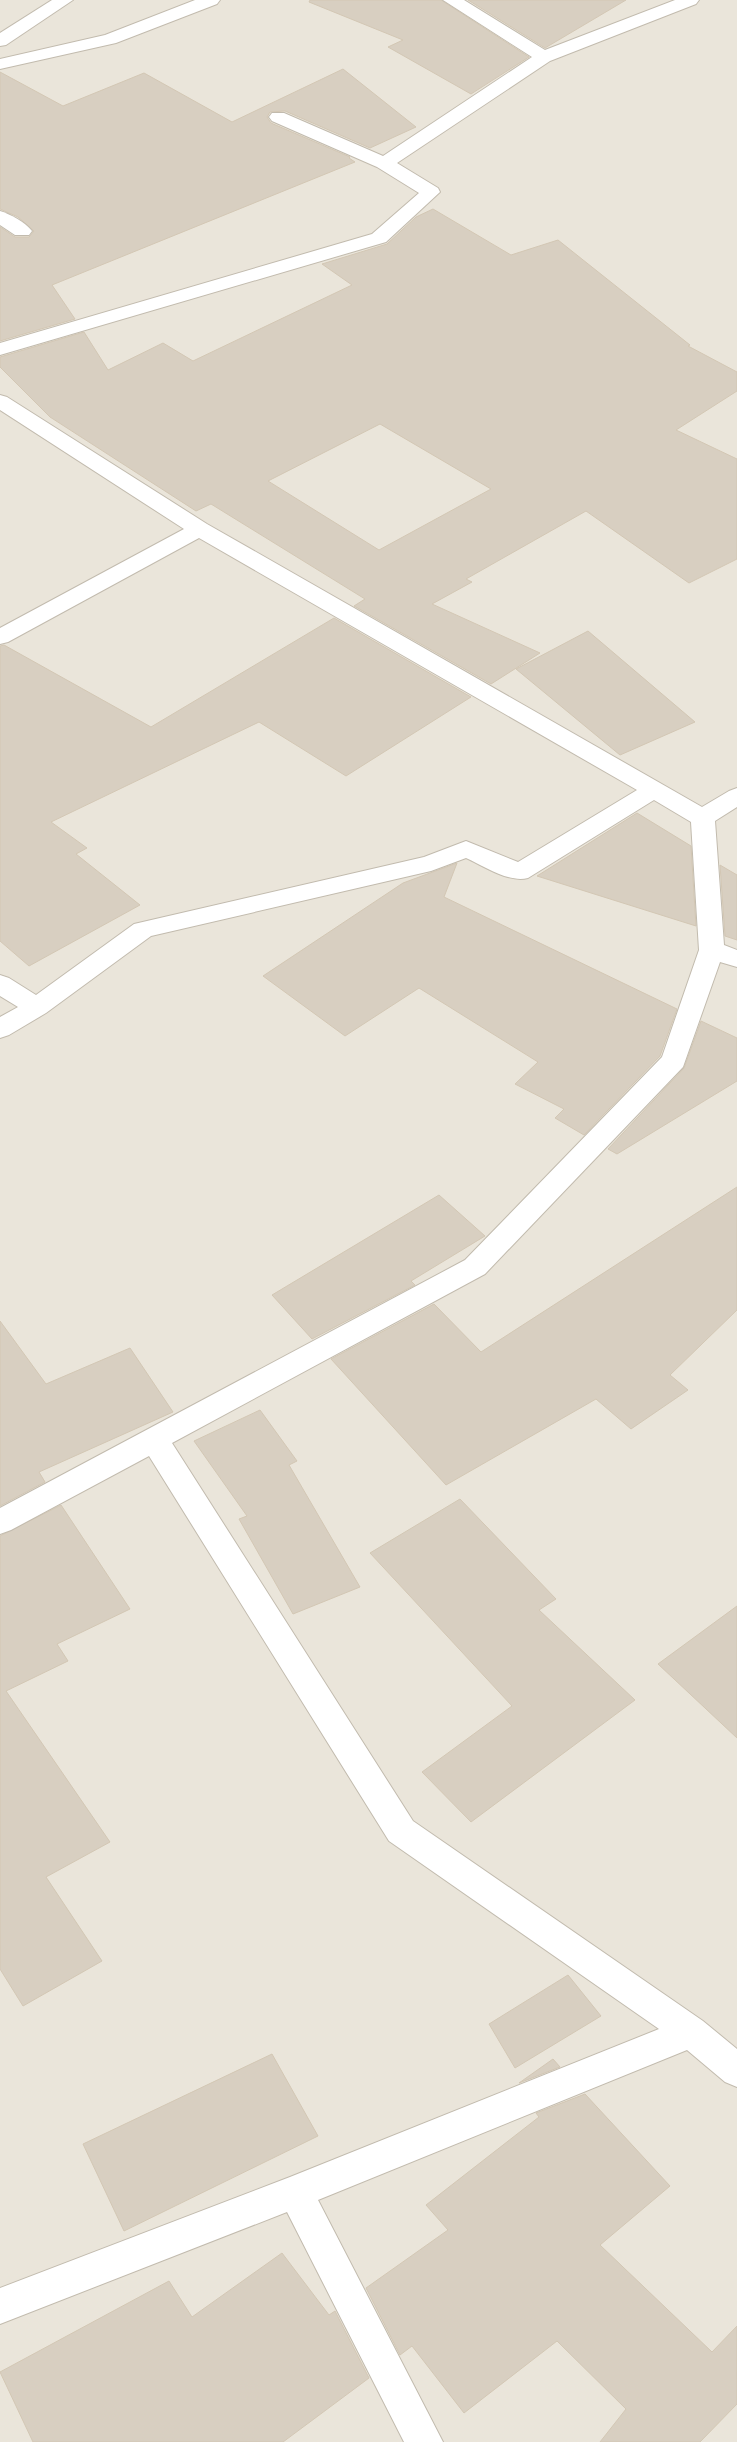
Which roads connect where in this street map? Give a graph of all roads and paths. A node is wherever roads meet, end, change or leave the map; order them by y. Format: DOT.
graph roads {
  1 [pos="64,0"];
  2 [pos="211,0"];
  3 [pos="452,0"];
  4 [pos="690,0"];
  5 [pos="0,41"];
  6 [pos="544,57"];
  7 [pos="0,64"];
  8 [pos="278,116"];
  9 [pos="384,163"];
  10 [pos="0,218"];
  11 [pos="22,231"];
  12 [pos="0,349"];
  13 [pos="0,401"];
  14 [pos="198,529"];
  15 [pos="0,637"];
  16 [pos="654,790"];
  17 [pos="737,796"];
  18 [pos="703,818"];
  19 [pos="712,950"];
  20 [pos="737,959"];
  21 [pos="0,984"];
  22 [pos="37,1007"];
  23 [pos="0,1029"];
  24 [pos="154,1439"];
  25 [pos="0,1522"];
  26 [pos="690,2032"];
  27 [pos="737,2072"];
  28 [pos="295,2192"];
  29 [pos="0,2306"];
  30 [pos="424,2442"];
  1 -- 5 [label="street"];
  2 -- 7 [label="street"];
  3 -- 6 [label="street"];
  4 -- 6 [label="street"];
  6 -- 9 [label="street"];
  8 -- 9 [label="street"];
  9 -- 12 [label="street"];
  10 -- 11 [label="street"];
  13 -- 14 [label="street"];
  14 -- 15 [label="street"];
  14 -- 16 [label="street"];
  16 -- 18 [label="street"];
  16 -- 22 [label="street"];
  17 -- 18 [label="street"];
  18 -- 19 [label="street"];
  19 -- 20 [label="street"];
  19 -- 24 [label="street"];
  21 -- 22 [label="street"];
  22 -- 23 [label="street"];
  24 -- 25 [label="street"];
  24 -- 26 [label="street"];
  26 -- 27 [label="street"];
  26 -- 28 [label="street"];
  28 -- 29 [label="street"];
  28 -- 30 [label="street"];
}
